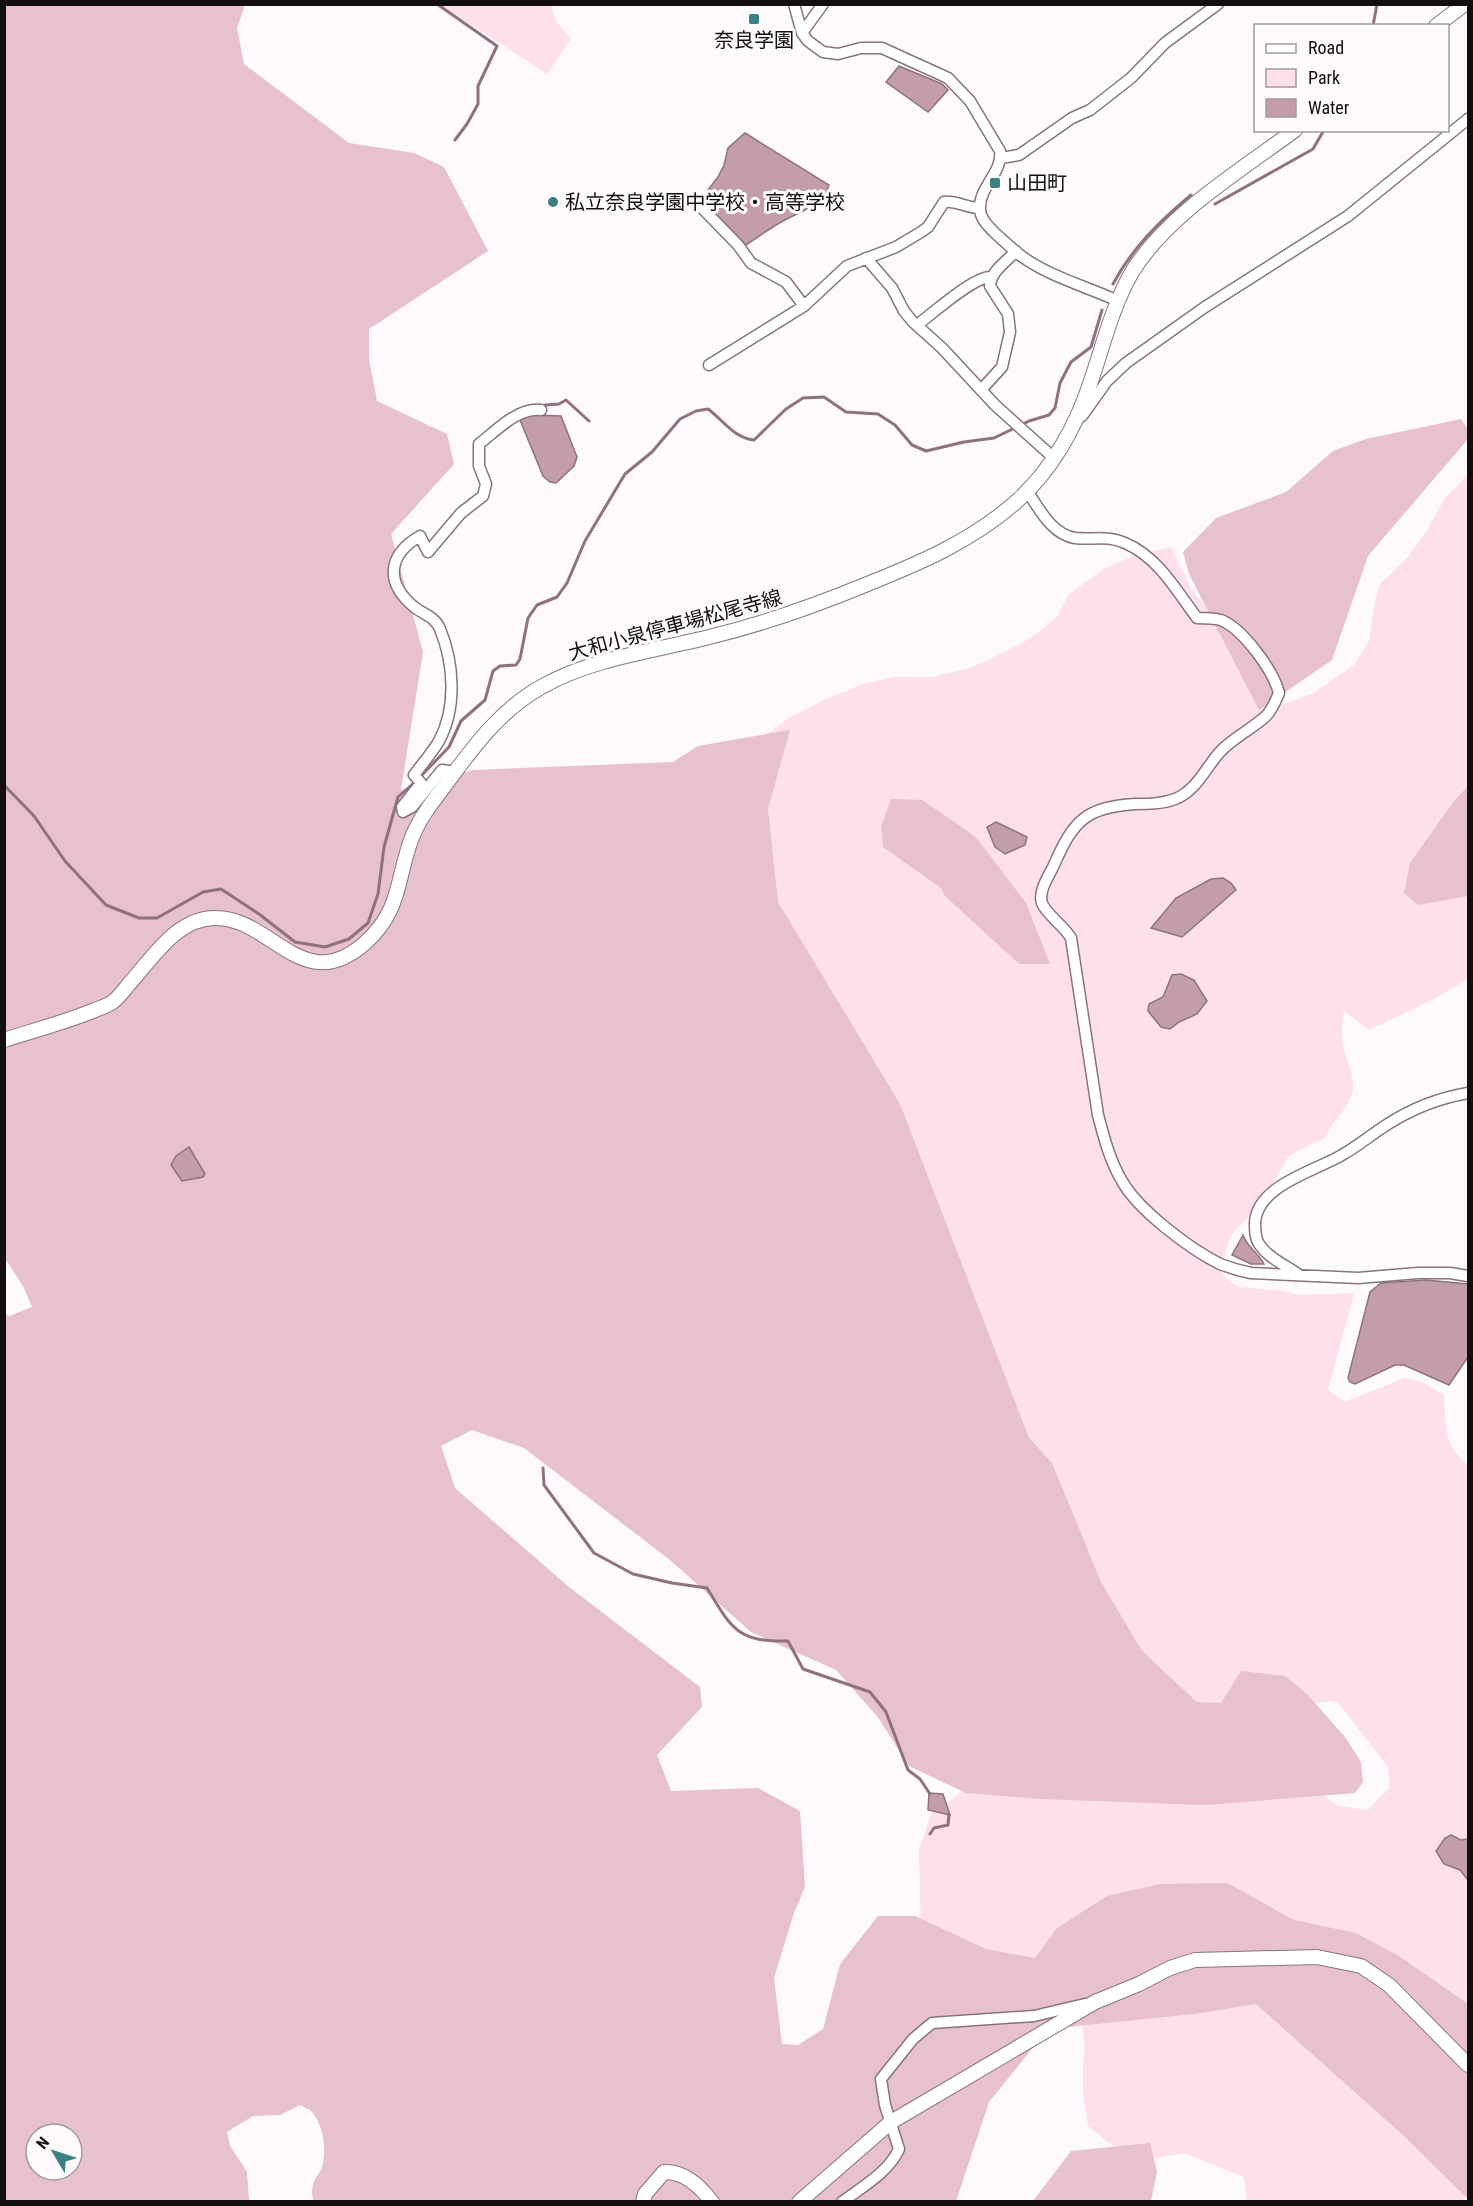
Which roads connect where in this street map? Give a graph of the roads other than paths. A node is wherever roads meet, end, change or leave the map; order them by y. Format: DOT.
graph roads {
  1 [pos="794,4"];
  2 [pos="823,4"];
  3 [pos="1218,4"];
  4 [pos="1465,4"];
  5 [pos="1439,24"];
  6 [pos="802,33"];
  7 [pos="1468,119"];
  8 [pos="1292,132"];
  9 [pos="1001,158"];
  10 [pos="701,207"];
  11 [pos="979,208"];
  12 [pos="1016,251"];
  13 [pos="866,258"];
  14 [pos="991,277"];
  15 [pos="1118,301"];
  16 [pos="804,306"];
  17 [pos="917,326"];
  18 [pos="710,365"];
  19 [pos="981,390"];
  20 [pos="541,410"];
  21 [pos="1071,430"];
  22 [pos="1054,459"];
  23 [pos="1028,491"];
  24 [pos="455,772"];
  25 [pos="4,1040"];
  26 [pos="1468,1093"];
  27 [pos="1300,1275"];
  28 [pos="1468,1276"];
  29 [pos="1095,2002"];
  30 [pos="1468,2065"];
  31 [pos="891,2122"];
  32 [pos="643,2202"];
  33 [pos="712,2202"];
  34 [pos="799,2202"];
  35 [pos="843,2202"];
  1 -- 6 [label="street"];
  2 -- 6 [label="street"];
  3 -- 9 [label="street"];
  4 -- 5 [label="main road"];
  6 -- 9 [label="street"];
  7 -- 21 [label="street"];
  8 -- 15 [label="main road, 大和小泉停車場松尾寺線"];
  9 -- 11 [label="street"];
  10 -- 16 [label="street"];
  11 -- 12 [label="street"];
  11 -- 13 [label="street"];
  12 -- 14 [label="street"];
  12 -- 15 [label="street"];
  13 -- 16 [label="street"];
  13 -- 17 [label="street"];
  14 -- 17 [label="street"];
  14 -- 19 [label="street"];
  15 -- 21 [label="main road, 大和小泉停車場松尾寺線"];
  16 -- 18 [label="street"];
  17 -- 19 [label="street"];
  19 -- 22 [label="street"];
  20 -- 24 [label="street"];
  21 -- 22 [label="main road, 大和小泉停車場松尾寺線"];
  22 -- 23 [label="main road, 大和小泉停車場松尾寺線"];
  23 -- 24 [label="main road, 大和小泉停車場松尾寺線"];
  23 -- 27 [label="street"];
  24 -- 25 [label="main road, 大和小泉停車場松尾寺線"];
  26 -- 27 [label="street"];
  27 -- 28 [label="street"];
  29 -- 30 [label="main road"];
  29 -- 31 [label="main road"];
  29 -- 31 [label="street"];
  31 -- 34 [label="main road"];
  31 -- 35 [label="street"];
  32 -- 33 [label="main road"];
}
